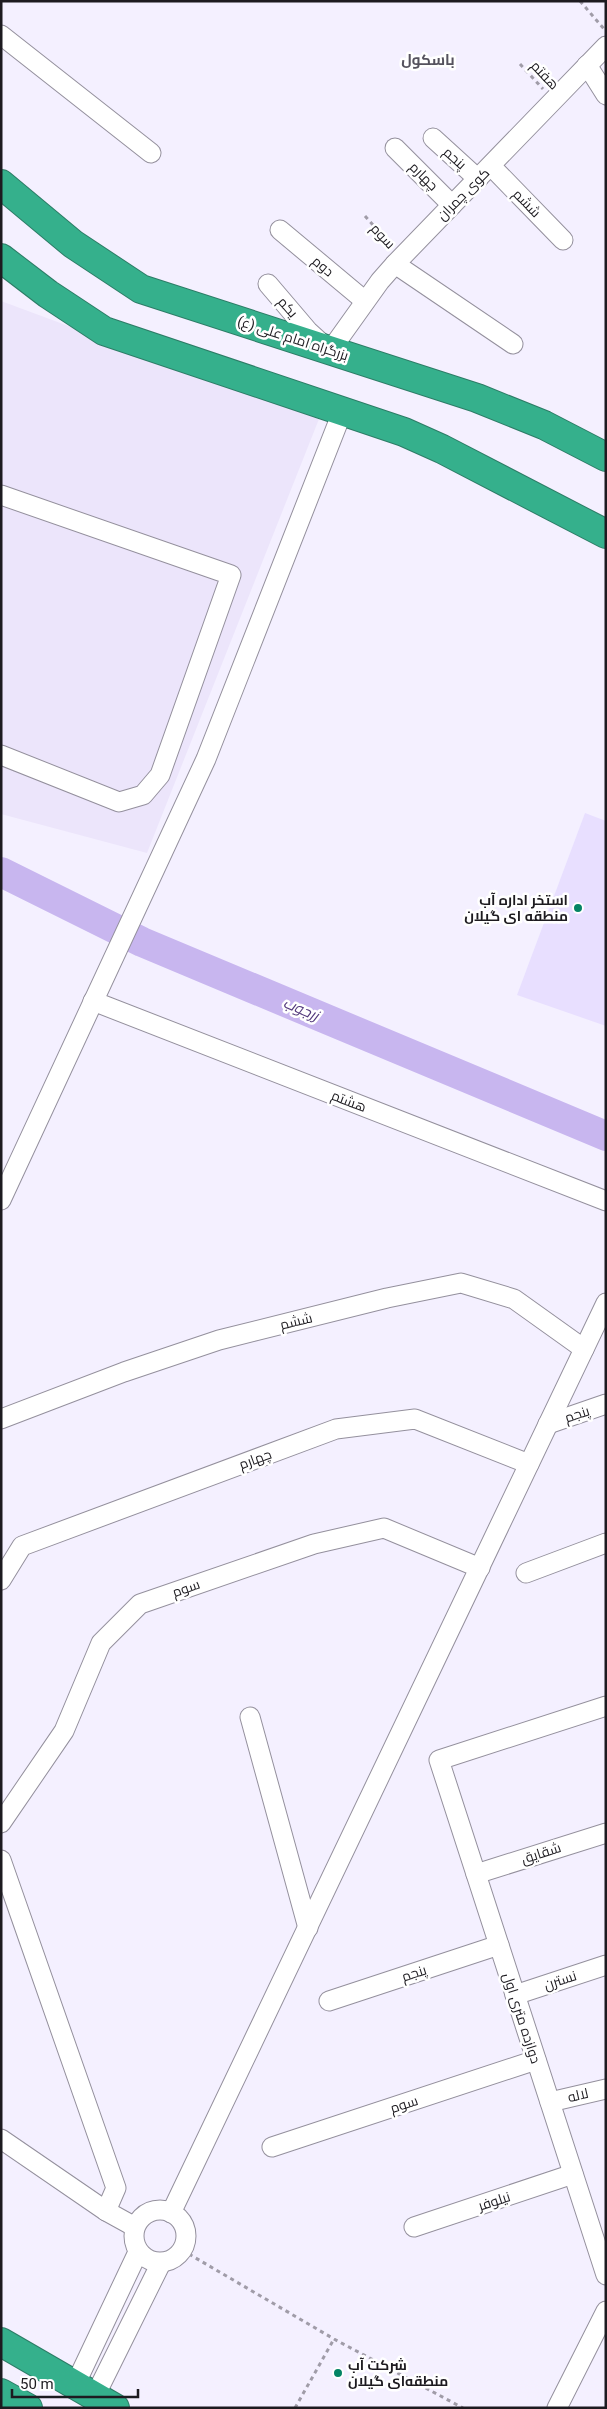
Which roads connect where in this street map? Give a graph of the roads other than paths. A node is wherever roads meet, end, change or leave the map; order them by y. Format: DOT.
graph roads {
  1 [pos="1,35"];
  2 [pos="606,46"];
  3 [pos="587,65"];
  4 [pos="606,95"];
  5 [pos="433,138"];
  6 [pos="395,148"];
  7 [pos="151,153"];
  8 [pos="484,172"];
  9 [pos="1,184"];
  10 [pos="452,205"];
  11 [pos="280,230"];
  12 [pos="563,240"];
  13 [pos="1,258"];
  14 [pos="399,260"];
  15 [pos="268,284"];
  16 [pos="365,301"];
  17 [pos="513,344"];
  18 [pos="330,350"];
  19 [pos="343,410"];
  20 [pos="606,457"];
  21 [pos="1,495"];
  22 [pos="606,534"];
  23 [pos="1,755"];
  24 [pos="95,996"];
  25 [pos="1,1200"];
  26 [pos="606,1201"];
  27 [pos="606,1303"];
  28 [pos="584,1349"];
  29 [pos="606,1404"];
  30 [pos="1,1419"];
  31 [pos="548,1424"];
  32 [pos="529,1464"];
  33 [pos="606,1543"];
  34 [pos="480,1568"];
  35 [pos="526,1573"];
  36 [pos="1,1580"];
  37 [pos="606,1706"];
  38 [pos="250,1717"];
  39 [pos="1,1823"];
  40 [pos="606,1833"];
  41 [pos="1,1860"];
  42 [pos="476,1874"];
  43 [pos="308,1928"];
  44 [pos="499,1945"];
  45 [pos="606,1965"];
  46 [pos="515,1995"];
  47 [pos="329,2001"];
  48 [pos="536,2060"];
  49 [pos="606,2088"];
  50 [pos="550,2102"];
  51 [pos="1,2139"];
  52 [pos="272,2147"];
  53 [pos="573,2174"];
  54 [pos="106,2211"];
  55 [pos="171,2213"];
  56 [pos="135,2227"];
  57 [pos="414,2227"];
  58 [pos="138,2252"];
  59 [pos="161,2262"];
  60 [pos="606,2275"];
  61 [pos="606,2311"];
  62 [pos="1,2342"];
  63 [pos="1,2392"];
  64 [pos="95,2396"];
  65 [pos="28,2408"];
  66 [pos="557,2408"];
  1 -- 7 [label="street"];
  2 -- 3 [label="street, کوی چمران"];
  3 -- 4 [label="street"];
  3 -- 8 [label="street, کوی چمران"];
  5 -- 8 [label="street, پنجم"];
  6 -- 10 [label="street, چهارم"];
  8 -- 10 [label="street, کوی چمران"];
  8 -- 12 [label="street, ششم"];
  9 -- 18 [label="highway, بزرگراه امام علی (ع)"];
  10 -- 14 [label="street, کوی چمران"];
  11 -- 16 [label="street, دوم"];
  13 -- 19 [label="highway"];
  14 -- 16 [label="street, کوی چمران"];
  14 -- 17 [label="street"];
  15 -- 18 [label="street, یکم"];
  16 -- 18 [label="street, کوی چمران"];
  18 -- 20 [label="highway, بزرگراه امام علی (ع)"];
  19 -- 22 [label="highway"];
  19 -- 24 [label="street"];
  21 -- 23 [label="street"];
  24 -- 25 [label="street"];
  24 -- 26 [label="street, هشتم"];
  27 -- 28 [label="street"];
  28 -- 30 [label="street, ششم"];
  28 -- 31 [label="street"];
  29 -- 31 [label="street, پنجم"];
  31 -- 32 [label="street"];
  32 -- 34 [label="street"];
  32 -- 36 [label="street, چهارم"];
  33 -- 35 [label="street"];
  34 -- 39 [label="street, سوم"];
  34 -- 43 [label="street"];
  37 -- 42 [label="street, دوازده متری اول"];
  38 -- 43 [label="street"];
  40 -- 42 [label="street, شقایق"];
  41 -- 54 [label="street"];
  42 -- 44 [label="street, دوازده متری اول"];
  43 -- 55 [label="street"];
  44 -- 46 [label="street, دوازده متری اول"];
  44 -- 47 [label="street, پنجم"];
  45 -- 46 [label="street, نسترن"];
  46 -- 48 [label="street, دوازده متری اول"];
  48 -- 50 [label="street, دوازده متری اول"];
  48 -- 52 [label="street, سوم"];
  49 -- 50 [label="street, لاله"];
  50 -- 53 [label="street, دوازده متری اول"];
  51 -- 54 [label="street"];
  53 -- 57 [label="street, نیلوفر"];
  53 -- 60 [label="street, دوازده متری اول"];
  54 -- 56 [label="street"];
  55 -- 56 [label="street"];
  55 -- 59 [label="street"];
  56 -- 58 [label="street"];
  58 -- 59 [label="street"];
  58 -- 64 [label="street"];
  59 -- 64 [label="street"];
  61 -- 66 [label="street"];
  62 -- 64 [label="highway"];
  63 -- 65 [label="highway"];
}
